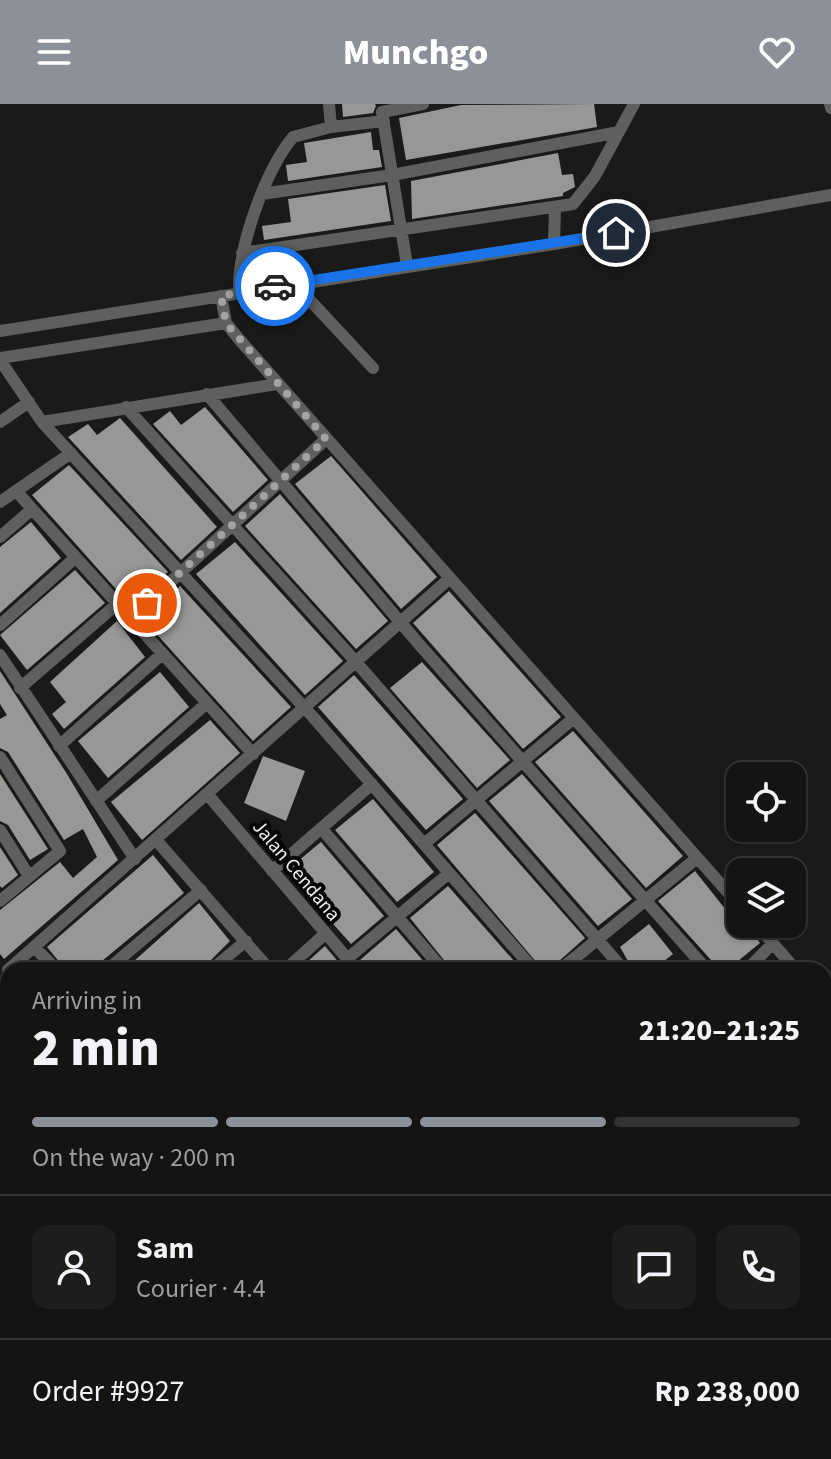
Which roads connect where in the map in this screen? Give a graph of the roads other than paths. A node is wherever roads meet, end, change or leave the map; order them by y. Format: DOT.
graph roads {
  1 [pos="329,104"];
  2 [pos="423,104"];
  3 [pos="634,104"];
  4 [pos="382,112"];
  5 [pos="331,127"];
  6 [pos="619,132"];
  7 [pos="392,175"];
  8 [pos="262,194"];
  9 [pos="831,195"];
  10 [pos="555,212"];
  11 [pos="403,234"];
  12 [pos="554,238"];
  13 [pos="242,260"];
  14 [pos="407,260"];
  15 [pos="294,283"];
  16 [pos="239,288"];
  17 [pos="221,296"];
  18 [pos="226,323"];
  19 [pos="0,331"];
  20 [pos="0,359"];
  21 [pos="373,368"];
  22 [pos="277,384"];
  23 [pos="207,394"];
  24 [pos="29,402"];
  25 [pos="126,407"];
  26 [pos="0,422"];
  27 [pos="42,422"];
  28 [pos="326,439"];
  29 [pos="71,453"];
  30 [pos="282,481"];
  31 [pos="16,491"];
  32 [pos="0,502"];
  33 [pos="31,510"];
  34 [pos="232,525"];
  35 [pos="0,537"];
  36 [pos="75,558"];
  37 [pos="180,571"];
  38 [pos="449,579"];
  39 [pos="117,604"];
  40 [pos="130,619"];
  41 [pos="401,623"];
  42 [pos="0,625"];
  43 [pos="162,654"];
  44 [pos="0,655"];
  45 [pos="356,662"];
  46 [pos="20,688"];
  47 [pos="207,703"];
  48 [pos="305,708"];
  49 [pos="574,718"];
  50 [pos="59,746"];
  51 [pos="253,754"];
  52 [pos="0,757"];
  53 [pos="524,762"];
  54 [pos="372,784"];
  55 [pos="208,795"];
  56 [pos="96,801"];
  57 [pos="477,801"];
  58 [pos="321,828"];
  59 [pos="0,830"];
  60 [pos="157,841"];
  61 [pos="424,844"];
  62 [pos="697,858"];
  63 [pos="135,859"];
  64 [pos="272,871"];
  65 [pos="448,874"];
  66 [pos="29,876"];
  67 [pos="201,890"];
  68 [pos="726,890"];
  69 [pos="1,897"];
  70 [pos="646,900"];
  71 [pos="397,918"];
  72 [pos="325,934"];
  73 [pos="597,938"];
  74 [pos="769,938"];
  75 [pos="246,941"];
  76 [pos="773,943"];
  77 [pos="34,947"];
  78 [pos="347,959"];
  79 [pos="17,962"];
  80 [pos="49,962"];
  81 [pos="116,962"];
  82 [pos="221,962"];
  83 [pos="263,962"];
  84 [pos="294,962"];
  85 [pos="350,962"];
  86 [pos="436,962"];
  87 [pos="527,962"];
  88 [pos="569,962"];
  89 [pos="617,962"];
  90 [pos="700,962"];
  91 [pos="755,962"];
  92 [pos="789,962"];
  1 -- 5 [label="street"];
  2 -- 4 [label="street"];
  3 -- 6 [label="street"];
  4 -- 5 [label="street"];
  4 -- 7 [label="street"];
  5 -- 8 [label="street"];
  6 -- 7 [label="street"];
  6 -- 10 [label="street"];
  7 -- 8 [label="street"];
  7 -- 11 [label="street"];
  8 -- 13 [label="street"];
  9 -- 12 [label="street"];
  10 -- 11 [label="street"];
  10 -- 12 [label="street"];
  11 -- 13 [label="street"];
  11 -- 14 [label="street"];
  12 -- 14 [label="street"];
  13 -- 16 [label="street"];
  14 -- 15 [label="street"];
  15 -- 16 [label="street"];
  15 -- 21 [label="street"];
  16 -- 17 [label="street"];
  17 -- 18 [label="street"];
  17 -- 19 [label="street"];
  18 -- 20 [label="street"];
  18 -- 22 [label="street"];
  20 -- 24 [label="street"];
  22 -- 23 [label="street"];
  22 -- 28 [label="street"];
  23 -- 25 [label="street"];
  23 -- 30 [label="street"];
  24 -- 26 [label="street"];
  24 -- 27 [label="street"];
  25 -- 27 [label="street"];
  25 -- 34 [label="street"];
  27 -- 29 [label="street"];
  28 -- 30 [label="street"];
  28 -- 38 [label="street"];
  29 -- 31 [label="street"];
  29 -- 37 [label="street"];
  30 -- 34 [label="street"];
  30 -- 41 [label="street"];
  31 -- 32 [label="street"];
  31 -- 33 [label="street"];
  33 -- 35 [label="street"];
  33 -- 36 [label="street"];
  34 -- 37 [label="street"];
  34 -- 45 [label="street"];
  36 -- 39 [label="street"];
  36 -- 42 [label="street"];
  37 -- 40 [label="street"];
  37 -- 48 [label="street"];
  38 -- 41 [label="street"];
  38 -- 49 [label="street"];
  39 -- 40 [label="street"];
  39 -- 46 [label="street"];
  40 -- 43 [label="street"];
  41 -- 45 [label="street"];
  41 -- 53 [label="street"];
  43 -- 47 [label="street"];
  43 -- 50 [label="street"];
  44 -- 46 [label="street"];
  45 -- 48 [label="street"];
  45 -- 57 [label="street"];
  46 -- 50 [label="street"];
  47 -- 51 [label="street"];
  47 -- 56 [label="street"];
  48 -- 51 [label="street"];
  48 -- 54 [label="street"];
  49 -- 53 [label="street"];
  49 -- 62 [label="street"];
  50 -- 56 [label="street"];
  51 -- 55 [label="street"];
  52 -- 66 [label="street"];
  53 -- 57 [label="street"];
  53 -- 70 [label="street"];
  54 -- 58 [label="street"];
  54 -- 61 [label="street"];
  55 -- 60 [label="street"];
  55 -- 64 [label="street, Jalan Cendana"];
  56 -- 63 [label="street"];
  57 -- 61 [label="street"];
  57 -- 73 [label="street"];
  58 -- 64 [label="street"];
  58 -- 71 [label="street"];
  59 -- 66 [label="street"];
  60 -- 63 [label="street"];
  60 -- 67 [label="street"];
  61 -- 65 [label="street"];
  62 -- 68 [label="street"];
  62 -- 70 [label="street"];
  63 -- 77 [label="street"];
  64 -- 72 [label="street, Jalan Cendana"];
  65 -- 71 [label="street"];
  65 -- 87 [label="street"];
  66 -- 69 [label="street"];
  67 -- 75 [label="street"];
  67 -- 81 [label="street"];
  70 -- 73 [label="street"];
  70 -- 90 [label="street"];
  71 -- 78 [label="street"];
  71 -- 86 [label="street"];
  72 -- 78 [label="street, Jalan Cendana"];
  72 -- 84 [label="street"];
  73 -- 88 [label="street"];
  73 -- 89 [label="street"];
  74 -- 76 [label="street"];
  75 -- 82 [label="street"];
  75 -- 83 [label="street"];
  76 -- 91 [label="street"];
  76 -- 92 [label="street"];
  77 -- 79 [label="street"];
  77 -- 80 [label="street"];
  78 -- 85 [label="street, Jalan Cendana"];
}
